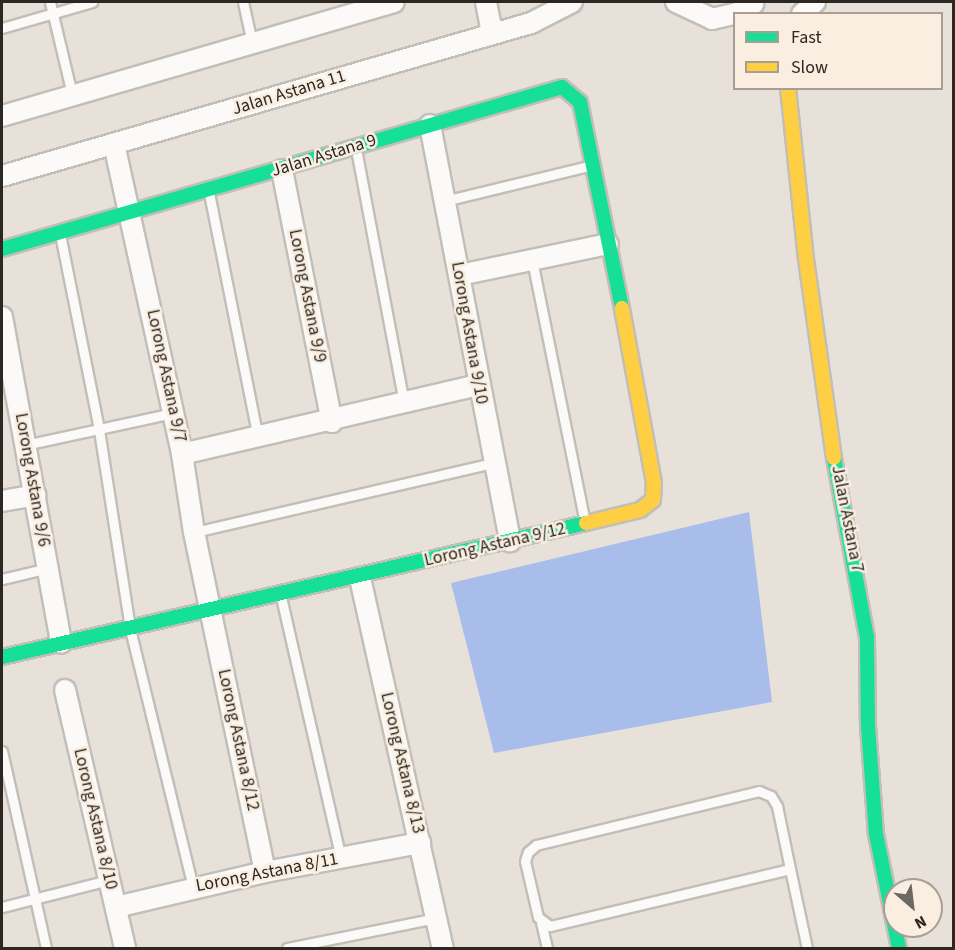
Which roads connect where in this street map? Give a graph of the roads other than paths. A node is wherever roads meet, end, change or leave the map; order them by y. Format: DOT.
graph roads {
  1 [pos="50,2"];
  2 [pos="92,2"];
  3 [pos="243,2"];
  4 [pos="394,2"];
  5 [pos="486,2"];
  6 [pos="572,2"];
  7 [pos="676,2"];
  8 [pos="755,6"];
  9 [pos="52,12"];
  10 [pos="740,12"];
  11 [pos="733,14"];
  12 [pos="2,28"];
  13 [pos="492,33"];
  14 [pos="252,43"];
  15 [pos="788,90"];
  16 [pos="72,94"];
  17 [pos="2,116"];
  18 [pos="430,125"];
  19 [pos="114,144"];
  20 [pos="356,146"];
  21 [pos="595,164"];
  22 [pos="282,170"];
  23 [pos="2,176"];
  24 [pos="208,188"];
  25 [pos="444,201"];
  26 [pos="131,210"];
  27 [pos="60,232"];
  28 [pos="608,243"];
  29 [pos="2,249"];
  30 [pos="532,260"];
  31 [pos="460,275"];
  32 [pos="2,317"];
  33 [pos="478,385"];
  34 [pos="404,404"];
  35 [pos="173,413"];
  36 [pos="332,422"];
  37 [pos="99,429"];
  38 [pos="258,438"];
  39 [pos="25,446"];
  40 [pos="182,454"];
  41 [pos="494,463"];
  42 [pos="35,495"];
  43 [pos="2,501"];
  44 [pos="585,524"];
  45 [pos="194,532"];
  46 [pos="510,541"];
  47 [pos="48,568"];
  48 [pos="360,578"];
  49 [pos="2,579"];
  50 [pos="281,595"];
  51 [pos="210,609"];
  52 [pos="130,629"];
  53 [pos="61,643"];
  54 [pos="2,657"];
  55 [pos="65,690"];
  56 [pos="2,751"];
  57 [pos="420,843"];
  58 [pos="341,858"];
  59 [pos="790,869"];
  60 [pos="265,872"];
  61 [pos="109,880"];
  62 [pos="193,887"];
  63 [pos="34,899"];
  64 [pos="2,907"];
  65 [pos="116,907"];
  66 [pos="436,918"];
  67 [pos="541,922"];
  68 [pos="46,948"];
  69 [pos="125,948"];
  70 [pos="287,948"];
  71 [pos="443,948"];
  72 [pos="546,948"];
  73 [pos="807,948"];
  74 [pos="899,948"];
  1 -- 9 [label="lane"];
  2 -- 9 [label="lane"];
  3 -- 14 [label="lane"];
  4 -- 14 [label="street"];
  5 -- 13 [label="street"];
  6 -- 13 [label="street, Jalan Astana 11"];
  7 -- 11 [label="street"];
  8 -- 10 [label="street"];
  9 -- 12 [label="lane"];
  9 -- 16 [label="lane"];
  13 -- 19 [label="street, Jalan Astana 11"];
  14 -- 16 [label="street"];
  15 -- 74 [label="street, Jalan Astana 7"];
  16 -- 17 [label="street"];
  18 -- 20 [label="street, Jalan Astana 9"];
  18 -- 21 [label="street, Jalan Astana 9"];
  18 -- 25 [label="street, Lorong Astana 9/10"];
  19 -- 23 [label="street, Jalan Astana 11"];
  19 -- 26 [label="street, Lorong Astana 9/7"];
  20 -- 22 [label="street, Jalan Astana 9"];
  20 -- 34 [label="lane"];
  21 -- 25 [label="lane"];
  21 -- 28 [label="street, Lorong Astana 9/12"];
  22 -- 24 [label="street, Jalan Astana 9"];
  22 -- 36 [label="street, Lorong Astana 9/9"];
  24 -- 26 [label="street, Jalan Astana 9"];
  24 -- 38 [label="lane"];
  25 -- 31 [label="street, Lorong Astana 9/10"];
  26 -- 27 [label="street, Jalan Astana 9"];
  26 -- 35 [label="street, Lorong Astana 9/7"];
  27 -- 29 [label="street, Jalan Astana 9"];
  27 -- 37 [label="lane"];
  28 -- 30 [label="street"];
  28 -- 44 [label="street, Lorong Astana 9/12"];
  30 -- 31 [label="street"];
  30 -- 44 [label="lane"];
  31 -- 33 [label="street, Lorong Astana 9/10"];
  32 -- 39 [label="street, Lorong Astana 9/6"];
  33 -- 34 [label="street"];
  33 -- 41 [label="street, Lorong Astana 9/10"];
  34 -- 36 [label="street"];
  35 -- 37 [label="lane"];
  35 -- 40 [label="street, Lorong Astana 9/7"];
  36 -- 38 [label="street"];
  37 -- 39 [label="lane"];
  37 -- 52 [label="lane"];
  38 -- 40 [label="street"];
  39 -- 42 [label="street, Lorong Astana 9/6"];
  40 -- 45 [label="street, Lorong Astana 9/7"];
  41 -- 45 [label="lane"];
  41 -- 46 [label="street, Lorong Astana 9/10"];
  42 -- 43 [label="street"];
  42 -- 47 [label="street, Lorong Astana 9/6"];
  44 -- 46 [label="street, Lorong Astana 9/12"];
  45 -- 51 [label="street, Lorong Astana 9/7"];
  46 -- 48 [label="street, Lorong Astana 9/12"];
  47 -- 49 [label="lane"];
  47 -- 53 [label="street, Lorong Astana 9/6"];
  48 -- 50 [label="street, Lorong Astana 9/12"];
  48 -- 57 [label="street, Lorong Astana 8/13"];
  50 -- 51 [label="street, Lorong Astana 9/12"];
  50 -- 58 [label="lane"];
  51 -- 52 [label="street, Lorong Astana 9/12"];
  51 -- 60 [label="street, Lorong Astana 8/12"];
  52 -- 53 [label="street, Lorong Astana 9/12"];
  52 -- 62 [label="lane"];
  53 -- 54 [label="street, Lorong Astana 9/12"];
  55 -- 61 [label="street, Lorong Astana 8/10"];
  56 -- 63 [label="lane"];
  57 -- 58 [label="street, Lorong Astana 8/11"];
  57 -- 66 [label="street, Lorong Astana 8/13"];
  58 -- 60 [label="street, Lorong Astana 8/11"];
  59 -- 67 [label="lane"];
  59 -- 67 [label="lane"];
  59 -- 73 [label="lane"];
  60 -- 62 [label="street, Lorong Astana 8/11"];
  61 -- 63 [label="lane"];
  61 -- 65 [label="street, Lorong Astana 8/10"];
  62 -- 65 [label="street, Lorong Astana 8/11"];
  63 -- 64 [label="lane"];
  63 -- 68 [label="lane"];
  65 -- 69 [label="street, Lorong Astana 8/10"];
  66 -- 70 [label="lane"];
  66 -- 71 [label="street, Lorong Astana 8/13"];
  67 -- 72 [label="lane"];
}
